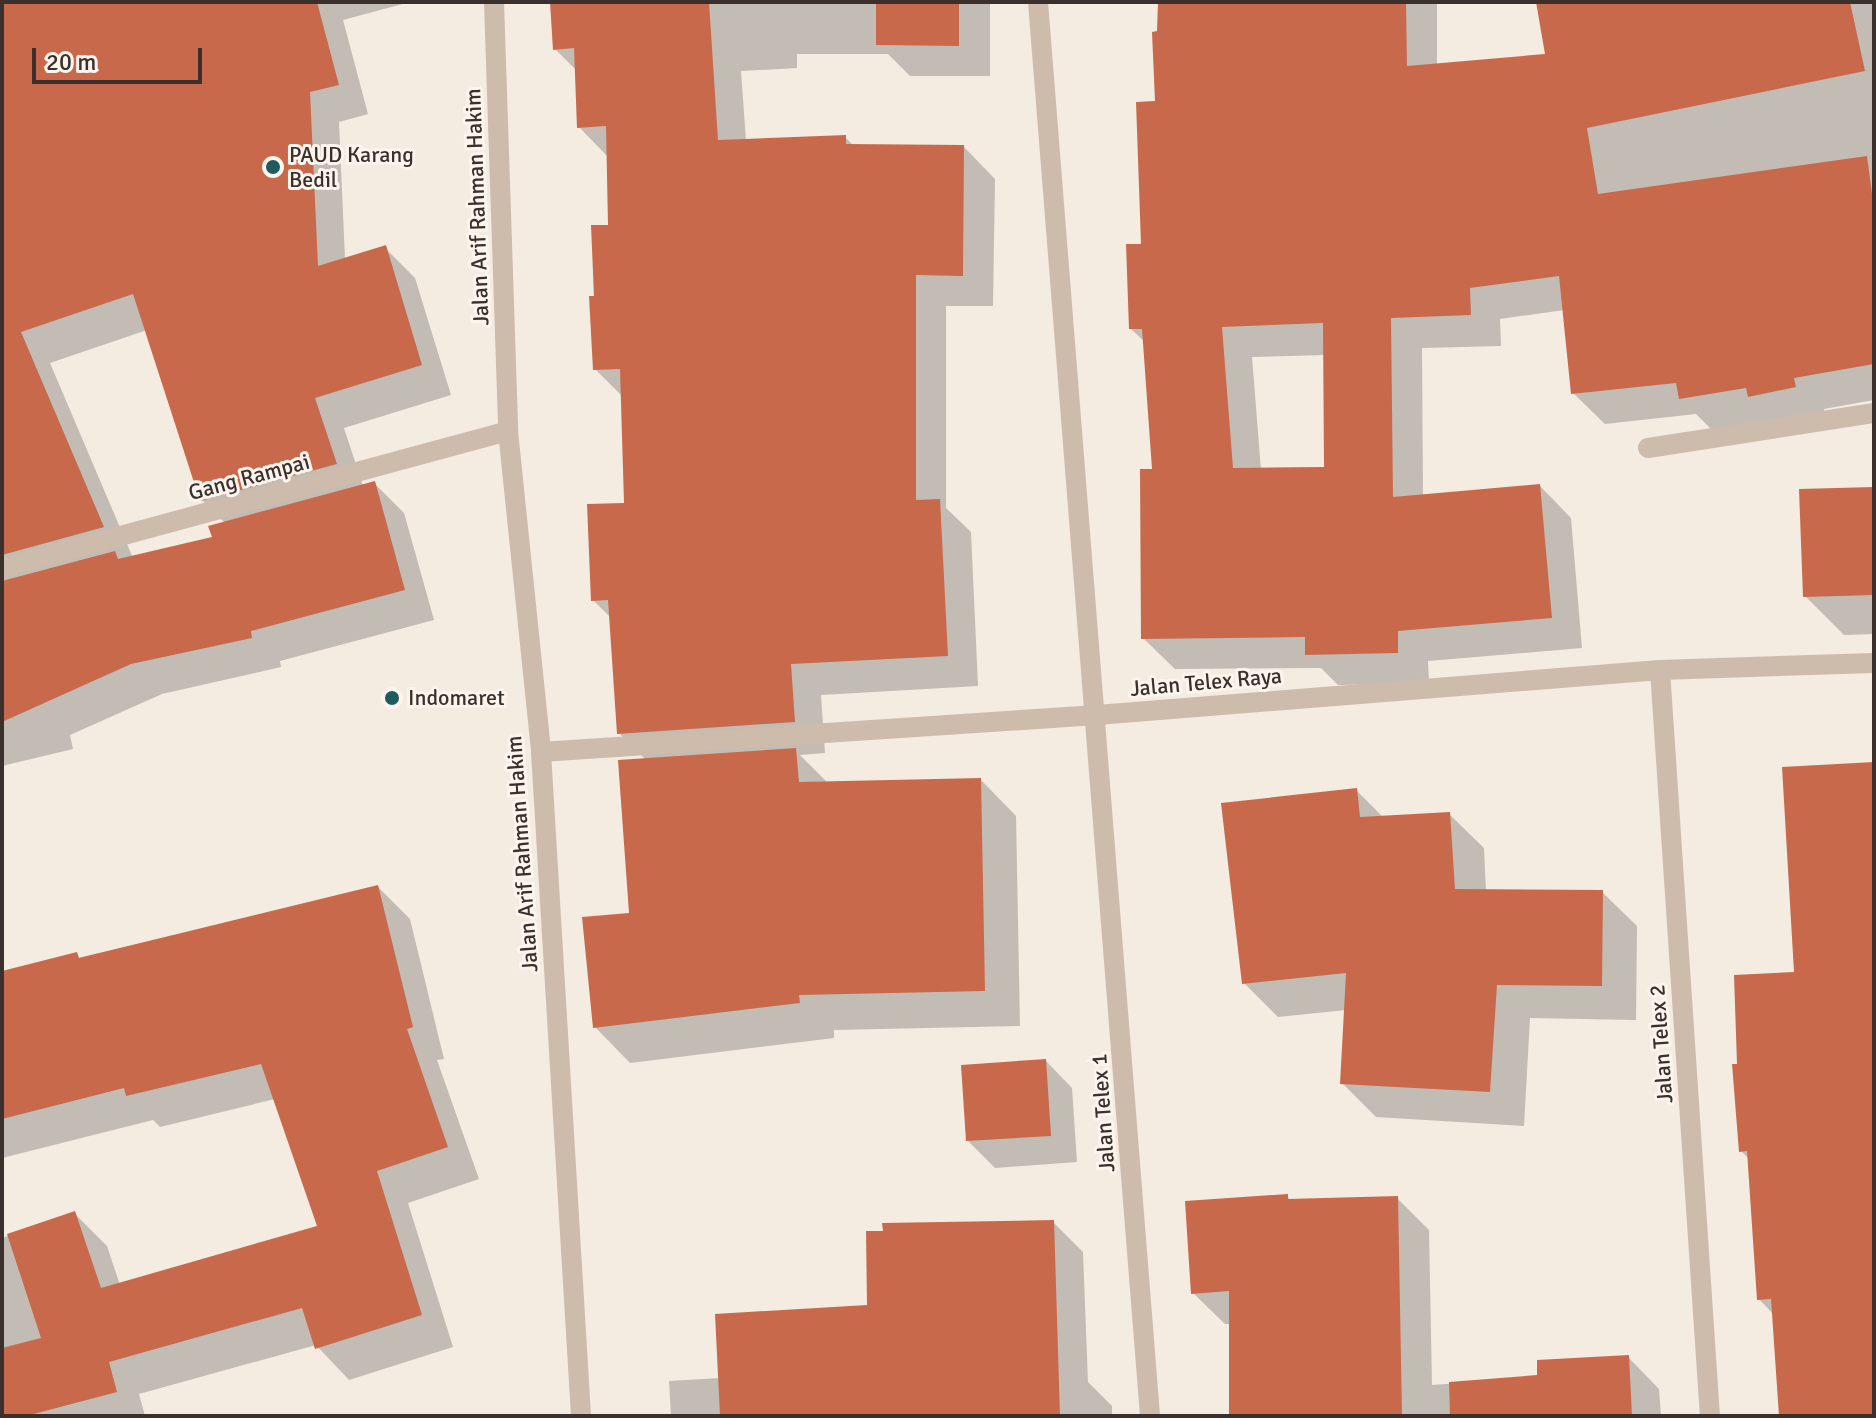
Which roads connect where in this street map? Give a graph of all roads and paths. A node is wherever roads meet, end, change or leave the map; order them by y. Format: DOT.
graph roads {
  1 [pos="494,2"];
  2 [pos="1038,2"];
  3 [pos="1874,413"];
  4 [pos="508,431"];
  5 [pos="1648,448"];
  6 [pos="2,568"];
  7 [pos="1874,663"];
  8 [pos="1660,670"];
  9 [pos="1097,715"];
  10 [pos="541,752"];
  11 [pos="581,1416"];
  12 [pos="1150,1416"];
  13 [pos="1710,1416"];
  1 -- 4 [label="street, Jalan Arif Rahman Hakim"];
  2 -- 9 [label="street, Jalan Telex 1"];
  3 -- 5 [label="street"];
  4 -- 6 [label="street, Gang Rampai"];
  4 -- 10 [label="street, Jalan Arif Rahman Hakim"];
  7 -- 8 [label="street, Jalan Telex Raya"];
  8 -- 9 [label="street, Jalan Telex Raya"];
  8 -- 13 [label="street, Jalan Telex 2"];
  9 -- 10 [label="street, Jalan Telex Raya"];
  9 -- 12 [label="street, Jalan Telex 1"];
  10 -- 11 [label="street, Jalan Arif Rahman Hakim"];
}
